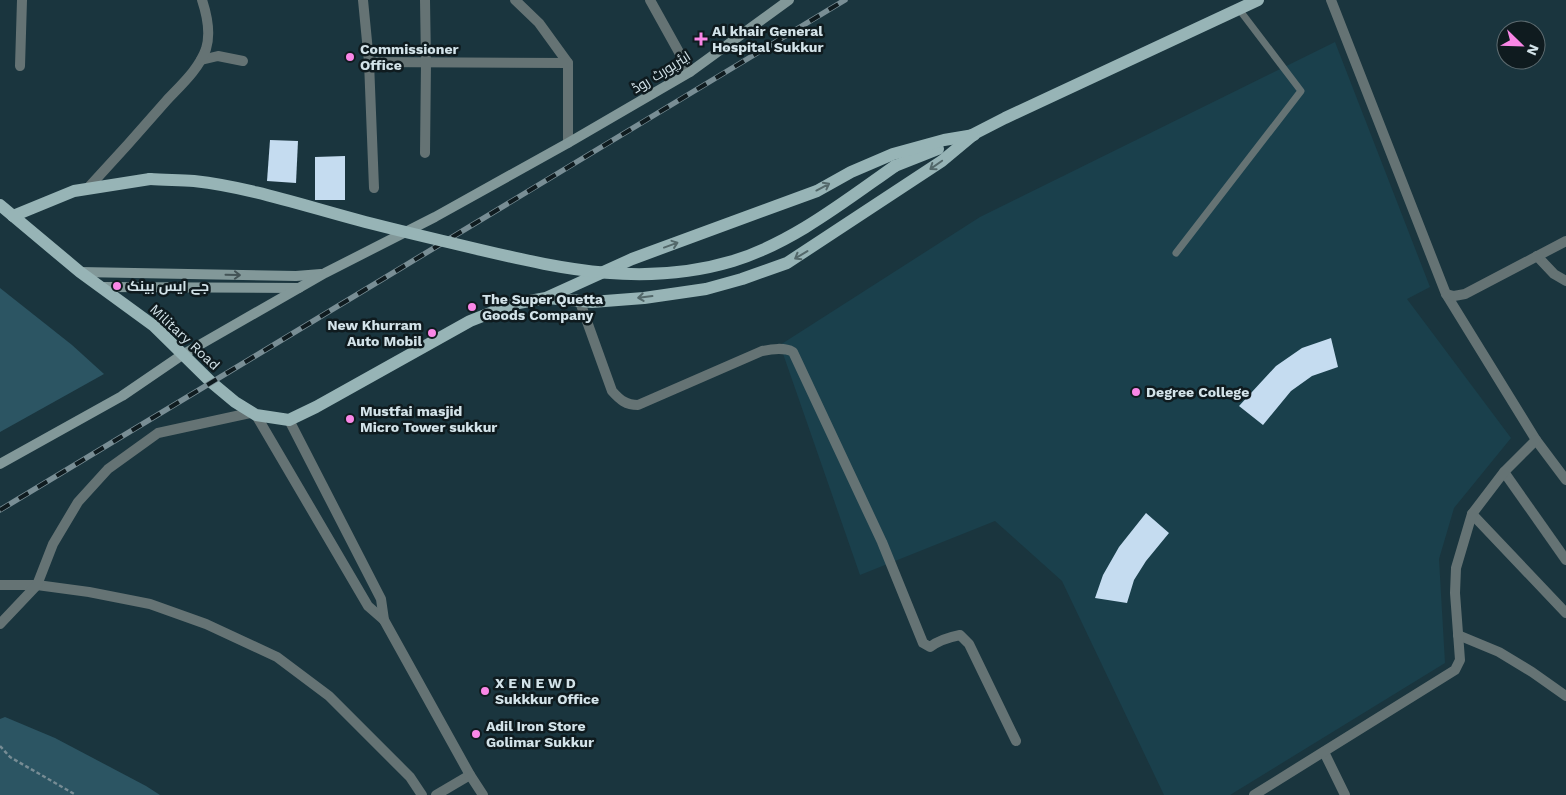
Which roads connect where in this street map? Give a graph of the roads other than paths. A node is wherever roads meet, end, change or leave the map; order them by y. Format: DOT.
graph roads {
  1 [pos="22,0"];
  2 [pos="202,0"];
  3 [pos="363,0"];
  4 [pos="426,0"];
  5 [pos="516,0"];
  6 [pos="650,0"];
  7 [pos="789,0"];
  8 [pos="1258,0"];
  9 [pos="1331,0"];
  10 [pos="1237,8"];
  11 [pos="201,60"];
  12 [pos="243,61"];
  13 [pos="369,62"];
  14 [pos="426,62"];
  15 [pos="568,63"];
  16 [pos="20,66"];
  17 [pos="690,72"];
  18 [pos="974,135"];
  19 [pos="568,144"];
  20 [pos="425,153"];
  21 [pos="88,188"];
  22 [pos="374,188"];
  23 [pos="0,205"];
  24 [pos="13,216"];
  25 [pos="1566,241"];
  26 [pos="1176,253"];
  27 [pos="1537,256"];
  28 [pos="80,272"];
  29 [pos="324,273"];
  30 [pos="1566,281"];
  31 [pos="101,287"];
  32 [pos="300,288"];
  33 [pos="1446,294"];
  34 [pos="546,298"];
  35 [pos="580,302"];
  36 [pos="182,355"];
  37 [pos="253,414"];
  38 [pos="289,420"];
  39 [pos="1536,440"];
  40 [pos="0,464"];
  41 [pos="1504,472"];
  42 [pos="1566,480"];
  43 [pos="1472,514"];
  44 [pos="1566,560"];
  45 [pos="0,585"];
  46 [pos="37,585"];
  47 [pos="1566,612"];
  48 [pos="384,620"];
  49 [pos="0,624"];
  50 [pos="1458,634"];
  51 [pos="1566,696"];
  52 [pos="1016,741"];
  53 [pos="1324,752"];
  54 [pos="470,776"];
  55 [pos="422,795"];
  56 [pos="436,795"];
  57 [pos="483,795"];
  58 [pos="1254,795"];
  59 [pos="1345,795"];
  1 -- 16 [label="street"];
  2 -- 11 [label="street"];
  3 -- 13 [label="street"];
  4 -- 14 [label="street"];
  5 -- 15 [label="street"];
  6 -- 17 [label="street"];
  7 -- 17 [label="main road, ایئرپورٹ روڈ"];
  8 -- 10 [label="main road"];
  9 -- 33 [label="street"];
  10 -- 18 [label="main road"];
  10 -- 26 [label="lane"];
  11 -- 12 [label="street"];
  11 -- 21 [label="street"];
  13 -- 14 [label="street"];
  13 -- 22 [label="street"];
  14 -- 15 [label="street"];
  14 -- 20 [label="street"];
  15 -- 19 [label="street"];
  17 -- 19 [label="main road, ایئرپورٹ روڈ"];
  18 -- 21 [label="main road, bridge"];
  34 -- 18 [label="main road, one-way"];
  18 -- 35 [label="main road, one-way"];
  19 -- 29 [label="main road, ایئرپورٹ روڈ"];
  21 -- 24 [label="main road"];
  23 -- 24 [label="main road, Military Road"];
  24 -- 28 [label="main road, Military Road"];
  25 -- 27 [label="street"];
  27 -- 30 [label="street"];
  27 -- 33 [label="street"];
  28 -- 29 [label="main road, one-way"];
  28 -- 31 [label="main road, Military Road"];
  29 -- 32 [label="main road, ایئرپورٹ روڈ"];
  31 -- 32 [label="main road"];
  31 -- 36 [label="main road, Military Road"];
  32 -- 36 [label="main road, ایئرپورٹ روڈ"];
  33 -- 39 [label="street"];
  34 -- 35 [label="main road"];
  34 -- 38 [label="main road"];
  35 -- 52 [label="street"];
  36 -- 37 [label="main road, Military Road"];
  36 -- 40 [label="main road, ایئرپورٹ روڈ"];
  37 -- 38 [label="main road"];
  37 -- 46 [label="street"];
  37 -- 48 [label="street"];
  38 -- 48 [label="street"];
  39 -- 41 [label="street"];
  39 -- 42 [label="street"];
  41 -- 43 [label="street"];
  41 -- 44 [label="street"];
  43 -- 47 [label="street"];
  43 -- 50 [label="street"];
  45 -- 46 [label="street"];
  46 -- 49 [label="street"];
  46 -- 55 [label="street"];
  48 -- 54 [label="street"];
  50 -- 51 [label="street"];
  50 -- 53 [label="street"];
  53 -- 58 [label="street"];
  53 -- 59 [label="street"];
  54 -- 56 [label="street"];
  54 -- 57 [label="street"];
}
